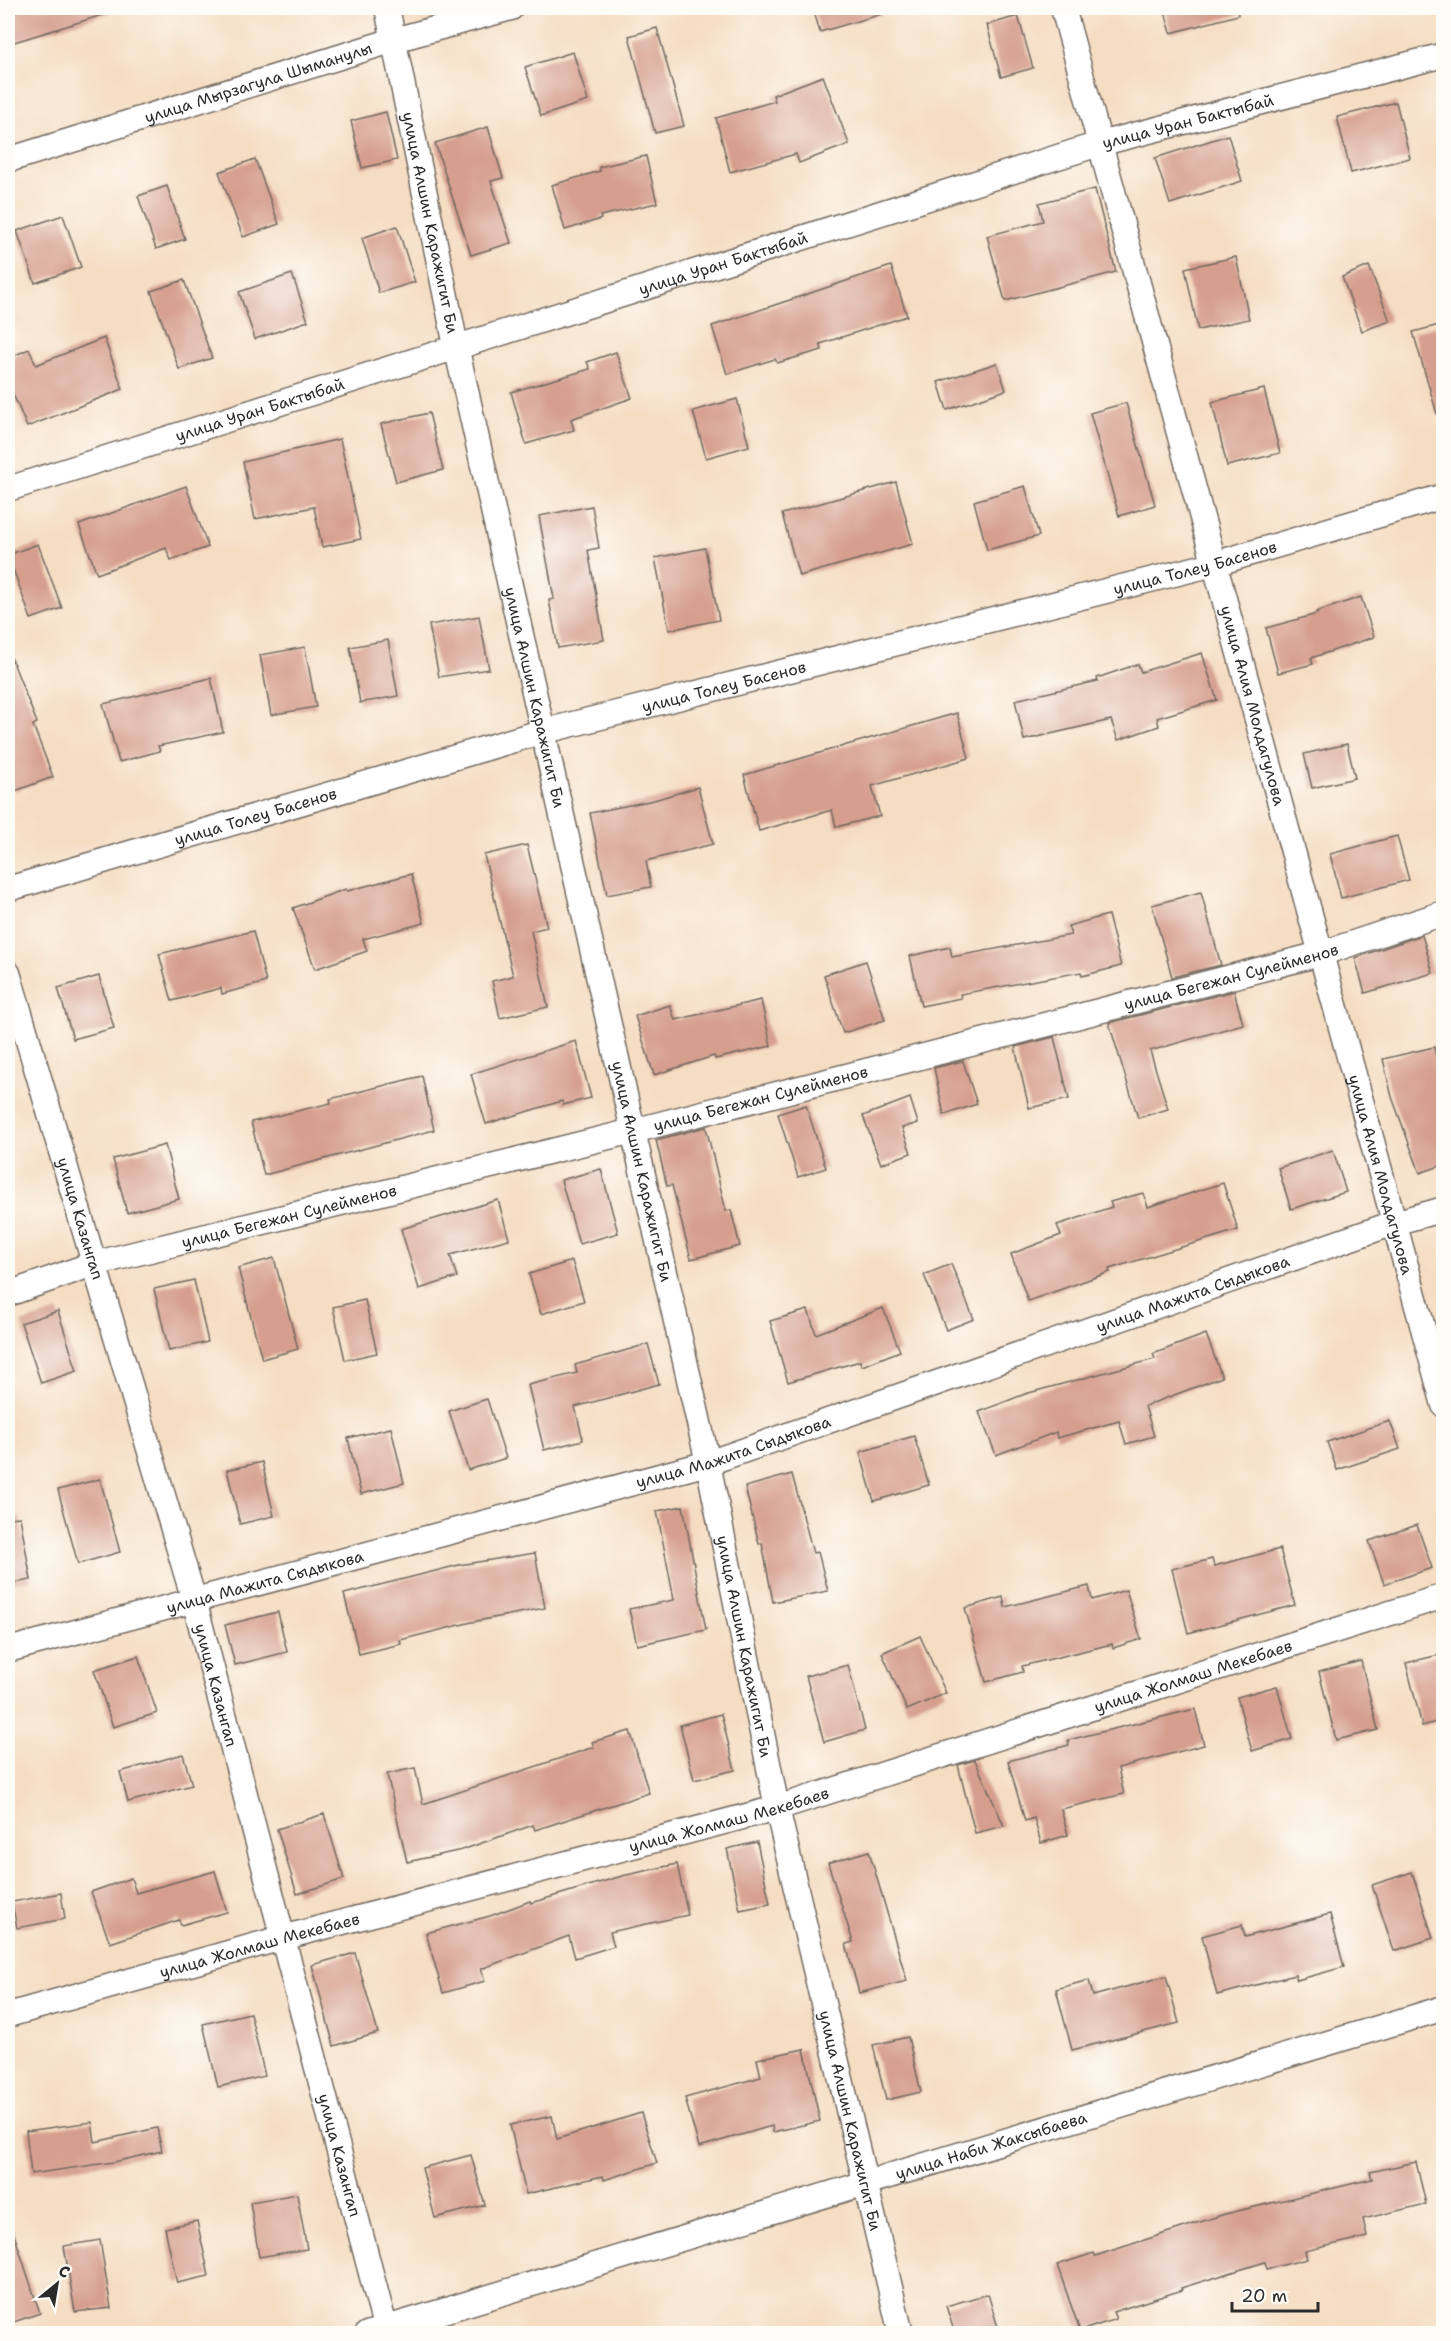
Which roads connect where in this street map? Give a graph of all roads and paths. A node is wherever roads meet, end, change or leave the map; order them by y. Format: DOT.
graph roads {
  1 [pos="387,8"];
  2 [pos="511,8"];
  3 [pos="1063,8"];
  4 [pos="394,40"];
  5 [pos="1443,55"];
  6 [pos="1099,144"];
  7 [pos="8,160"];
  8 [pos="456,346"];
  9 [pos="8,489"];
  10 [pos="1443,496"];
  11 [pos="1214,564"];
  12 [pos="542,732"];
  13 [pos="8,889"];
  14 [pos="1443,913"];
  15 [pos="1320,954"];
  16 [pos="8,973"];
  17 [pos="633,1131"];
  18 [pos="1443,1209"];
  19 [pos="1394,1223"];
  20 [pos="93,1264"];
  21 [pos="8,1294"];
  22 [pos="1443,1405"];
  23 [pos="708,1463"];
  24 [pos="1443,1596"];
  25 [pos="194,1600"];
  26 [pos="8,1650"];
  27 [pos="777,1808"];
  28 [pos="282,1938"];
  29 [pos="1443,2008"];
  30 [pos="8,2015"];
  31 [pos="865,2183"];
  32 [pos="380,2332"];
  33 [pos="901,2334"];
  1 -- 4 [label="street, улица Алшин Каражигит Би"];
  2 -- 4 [label="street, улица Мырзагула Шыманулы"];
  3 -- 6 [label="street, улица Алия Молдагулова"];
  4 -- 7 [label="street, улица Мырзагула Шыманулы"];
  4 -- 8 [label="street, улица Алшин Каражигит Би"];
  5 -- 6 [label="street, улица Уран Бактыбай"];
  6 -- 8 [label="street, улица Уран Бактыбай"];
  6 -- 11 [label="street, улица Алия Молдагулова"];
  8 -- 9 [label="street, улица Уран Бактыбай"];
  8 -- 12 [label="street, улица Алшин Каражигит Би"];
  10 -- 11 [label="street, улица Толеу Басенов"];
  11 -- 12 [label="street, улица Толеу Басенов"];
  11 -- 15 [label="street, улица Алия Молдагулова"];
  12 -- 13 [label="street, улица Толеу Басенов"];
  12 -- 17 [label="street, улица Алшин Каражигит Би"];
  14 -- 15 [label="street, улица Бегежан Сулейменов"];
  15 -- 17 [label="street, улица Бегежан Сулейменов"];
  15 -- 19 [label="street, улица Алия Молдагулова"];
  16 -- 20 [label="street, улица Казангап"];
  17 -- 20 [label="street, улица Бегежан Сулейменов"];
  17 -- 23 [label="street, улица Алшин Каражигит Би"];
  18 -- 19 [label="street, улица Мажита Сыдыкова"];
  19 -- 22 [label="street, улица Алия Молдагулова"];
  19 -- 23 [label="street, улица Мажита Сыдыкова"];
  20 -- 21 [label="street, улица Бегежан Сулейменов"];
  20 -- 25 [label="street, улица Казангап"];
  23 -- 25 [label="street, улица Мажита Сыдыкова"];
  23 -- 27 [label="street, улица Алшин Каражигит Би"];
  24 -- 27 [label="street, улица Жолмаш Мекебаев"];
  25 -- 26 [label="street, улица Мажита Сыдыкова"];
  25 -- 28 [label="street, улица Казангап"];
  27 -- 28 [label="street, улица Жолмаш Мекебаев"];
  27 -- 31 [label="street, улица Алшин Каражигит Би"];
  28 -- 30 [label="street, улица Жолмаш Мекебаев"];
  28 -- 32 [label="street, улица Казангап"];
  29 -- 31 [label="street, улица Наби Жаксыбаева"];
  31 -- 32 [label="street, улица Наби Жаксыбаева"];
  31 -- 33 [label="street, улица Алшин Каражигит Би"];
}
